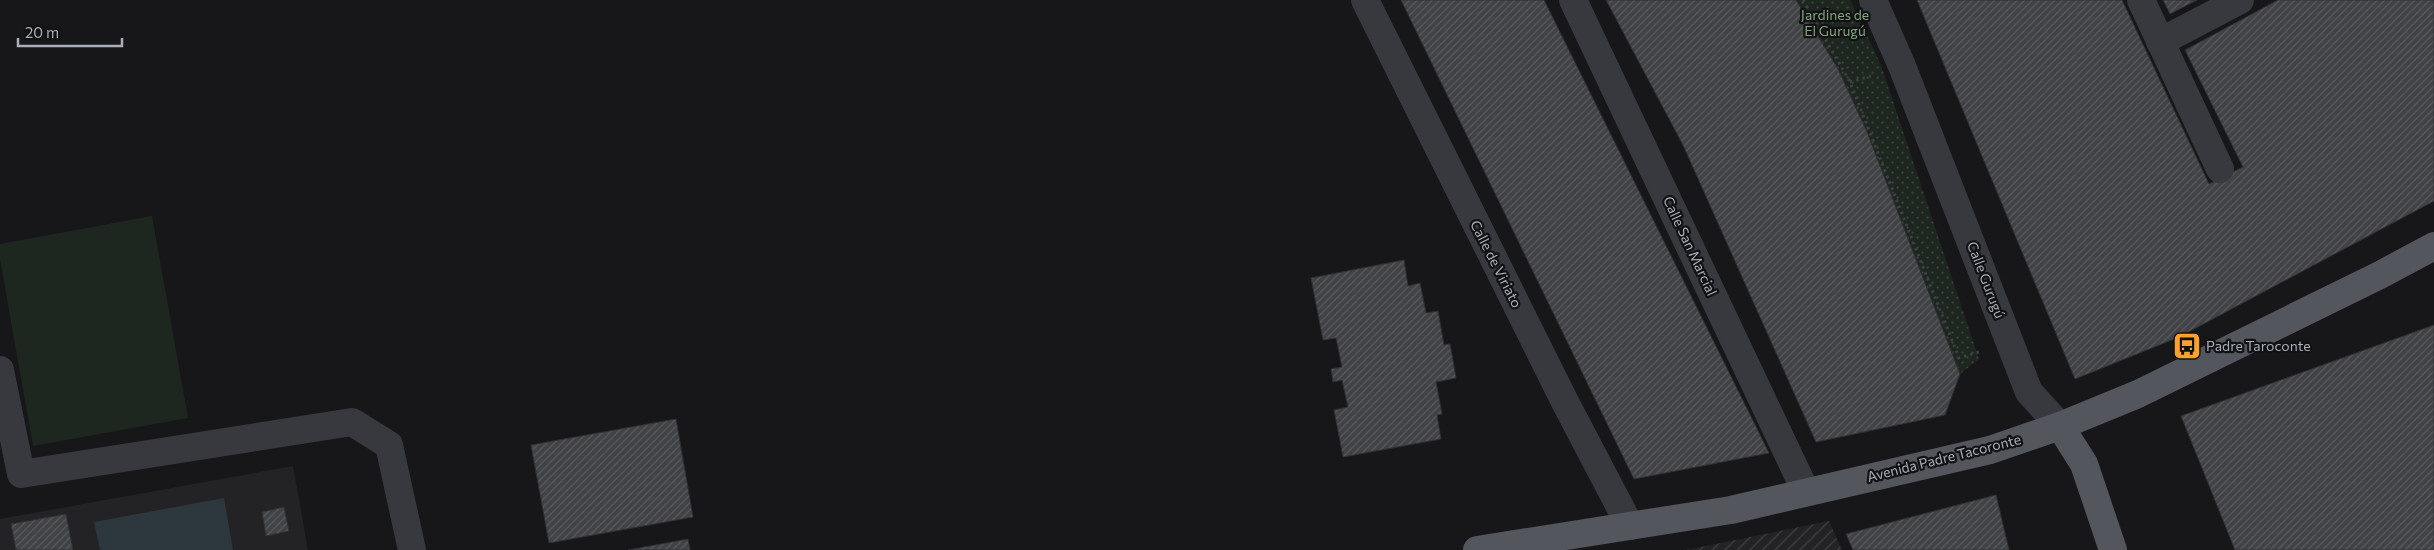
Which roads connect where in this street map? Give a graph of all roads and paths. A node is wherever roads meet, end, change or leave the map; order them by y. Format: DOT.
graph roads {
  1 [pos="1366,0"];
  2 [pos="1573,0"];
  3 [pos="1873,0"];
  4 [pos="2141,0"];
  5 [pos="2240,0"];
  6 [pos="1805,1"];
  7 [pos="2160,42"];
  8 [pos="2220,169"];
  9 [pos="2434,246"];
  10 [pos="2010,342"];
  11 [pos="0,370"];
  12 [pos="4,414"];
  13 [pos="2060,426"];
  14 [pos="1806,492"];
  15 [pos="1630,526"];
  16 [pos="412,550"];
  17 [pos="1477,550"];
  18 [pos="2113,550"];
  1 -- 15 [label="street, Calle de Viriato"];
  2 -- 14 [label="street, Calle San Marcial"];
  3 -- 10 [label="street, Calle Gurugú"];
  4 -- 7 [label="street"];
  5 -- 7 [label="street"];
  6 -- 10 [label="path"];
  7 -- 8 [label="street"];
  9 -- 13 [label="main road, Avenida Padre Tacoronte"];
  10 -- 13 [label="street, Calle Gurugú"];
  11 -- 12 [label="street"];
  12 -- 16 [label="street"];
  13 -- 14 [label="main road, Avenida Padre Tacoronte"];
  13 -- 18 [label="main road, Calle Gurugú"];
  14 -- 15 [label="main road, Avenida Padre Tacoronte"];
  15 -- 17 [label="main road, Avenida Padre Tacoronte"];
}
